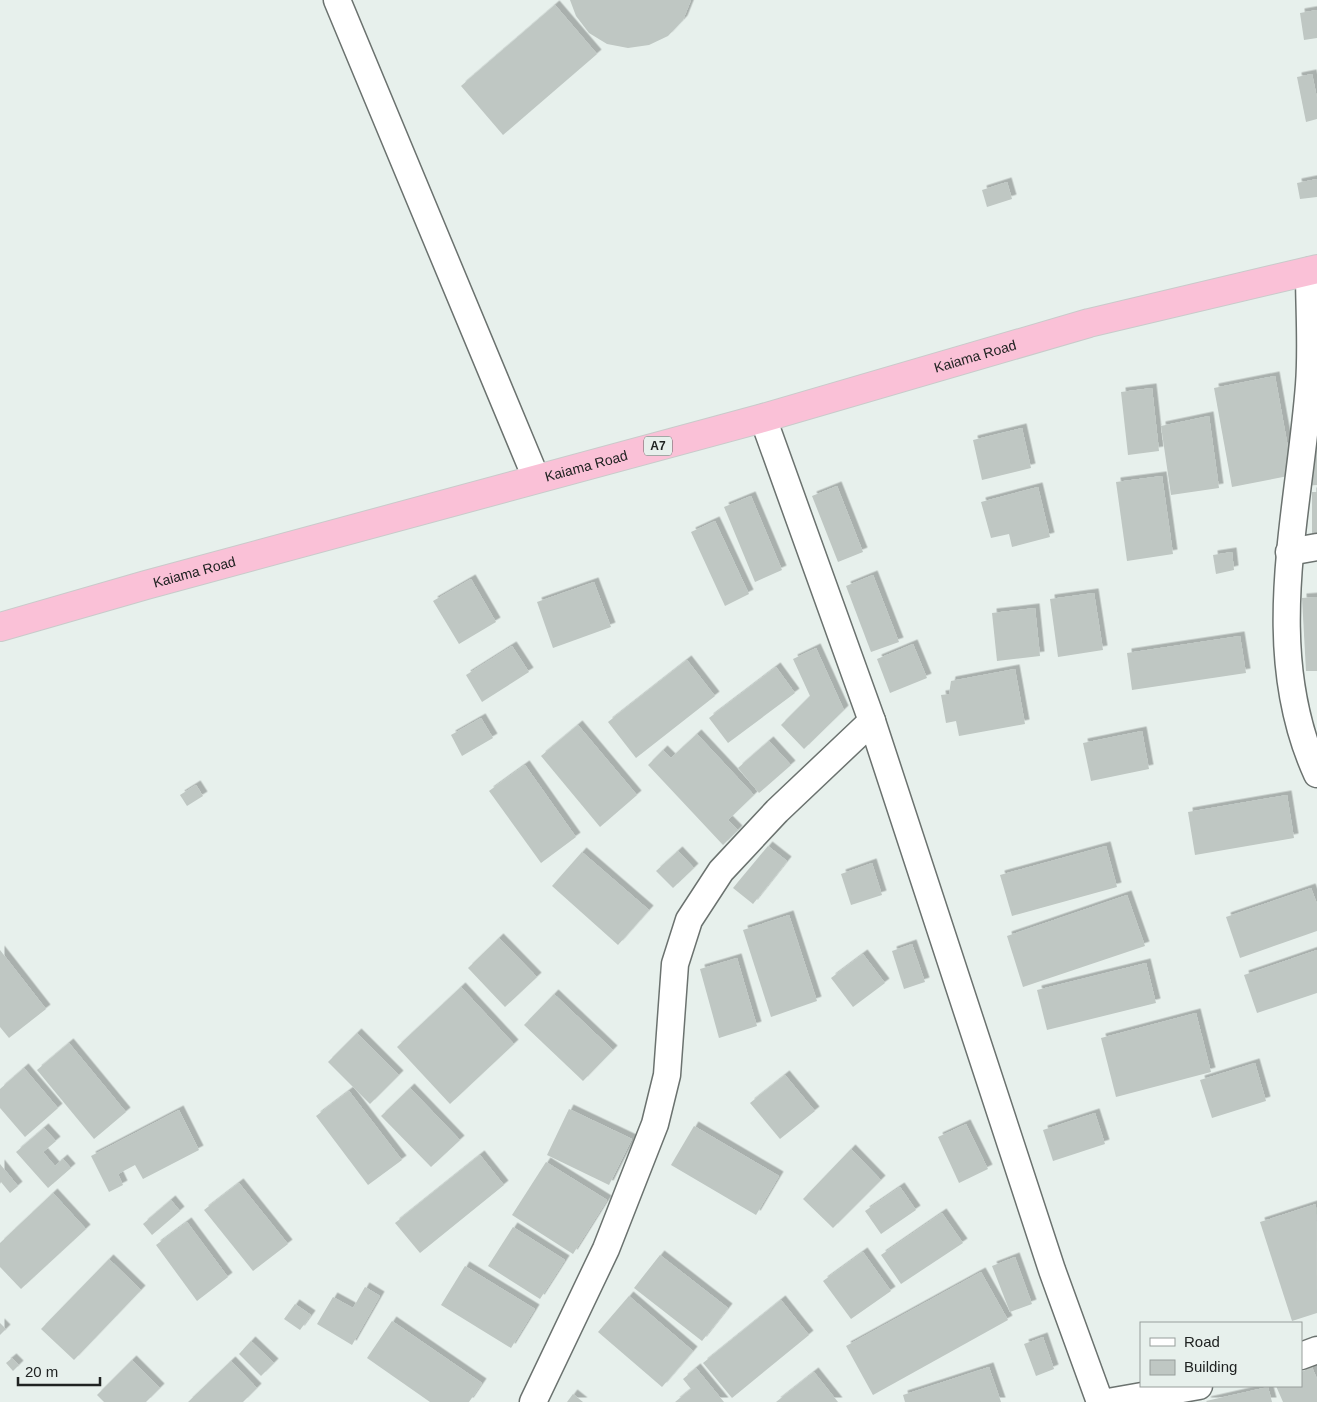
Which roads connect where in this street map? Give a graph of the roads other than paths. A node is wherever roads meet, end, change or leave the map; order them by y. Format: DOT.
graph roads {
  1 [pos="337,0"];
  2 [pos="1313,270"];
  3 [pos="763,418"];
  4 [pos="536,478"];
  5 [pos="1317,547"];
  6 [pos="1289,552"];
  7 [pos="0,627"];
  8 [pos="872,721"];
  9 [pos="1317,774"];
  10 [pos="1317,1350"];
  11 [pos="1302,1356"];
  12 [pos="1193,1387"];
  13 [pos="534,1402"];
  14 [pos="1100,1402"];
  15 [pos="1108,1402"];
  1 -- 4 [label="street"];
  2 -- 3 [label="highway, Kaiama Road / A7"];
  2 -- 6 [label="street"];
  3 -- 4 [label="highway, Kaiama Road / A7"];
  3 -- 8 [label="street"];
  4 -- 7 [label="highway, Kaiama Road / A7"];
  5 -- 6 [label="street"];
  6 -- 9 [label="street"];
  8 -- 13 [label="street"];
  8 -- 14 [label="street"];
  10 -- 11 [label="street"];
  12 -- 15 [label="street"];
}
